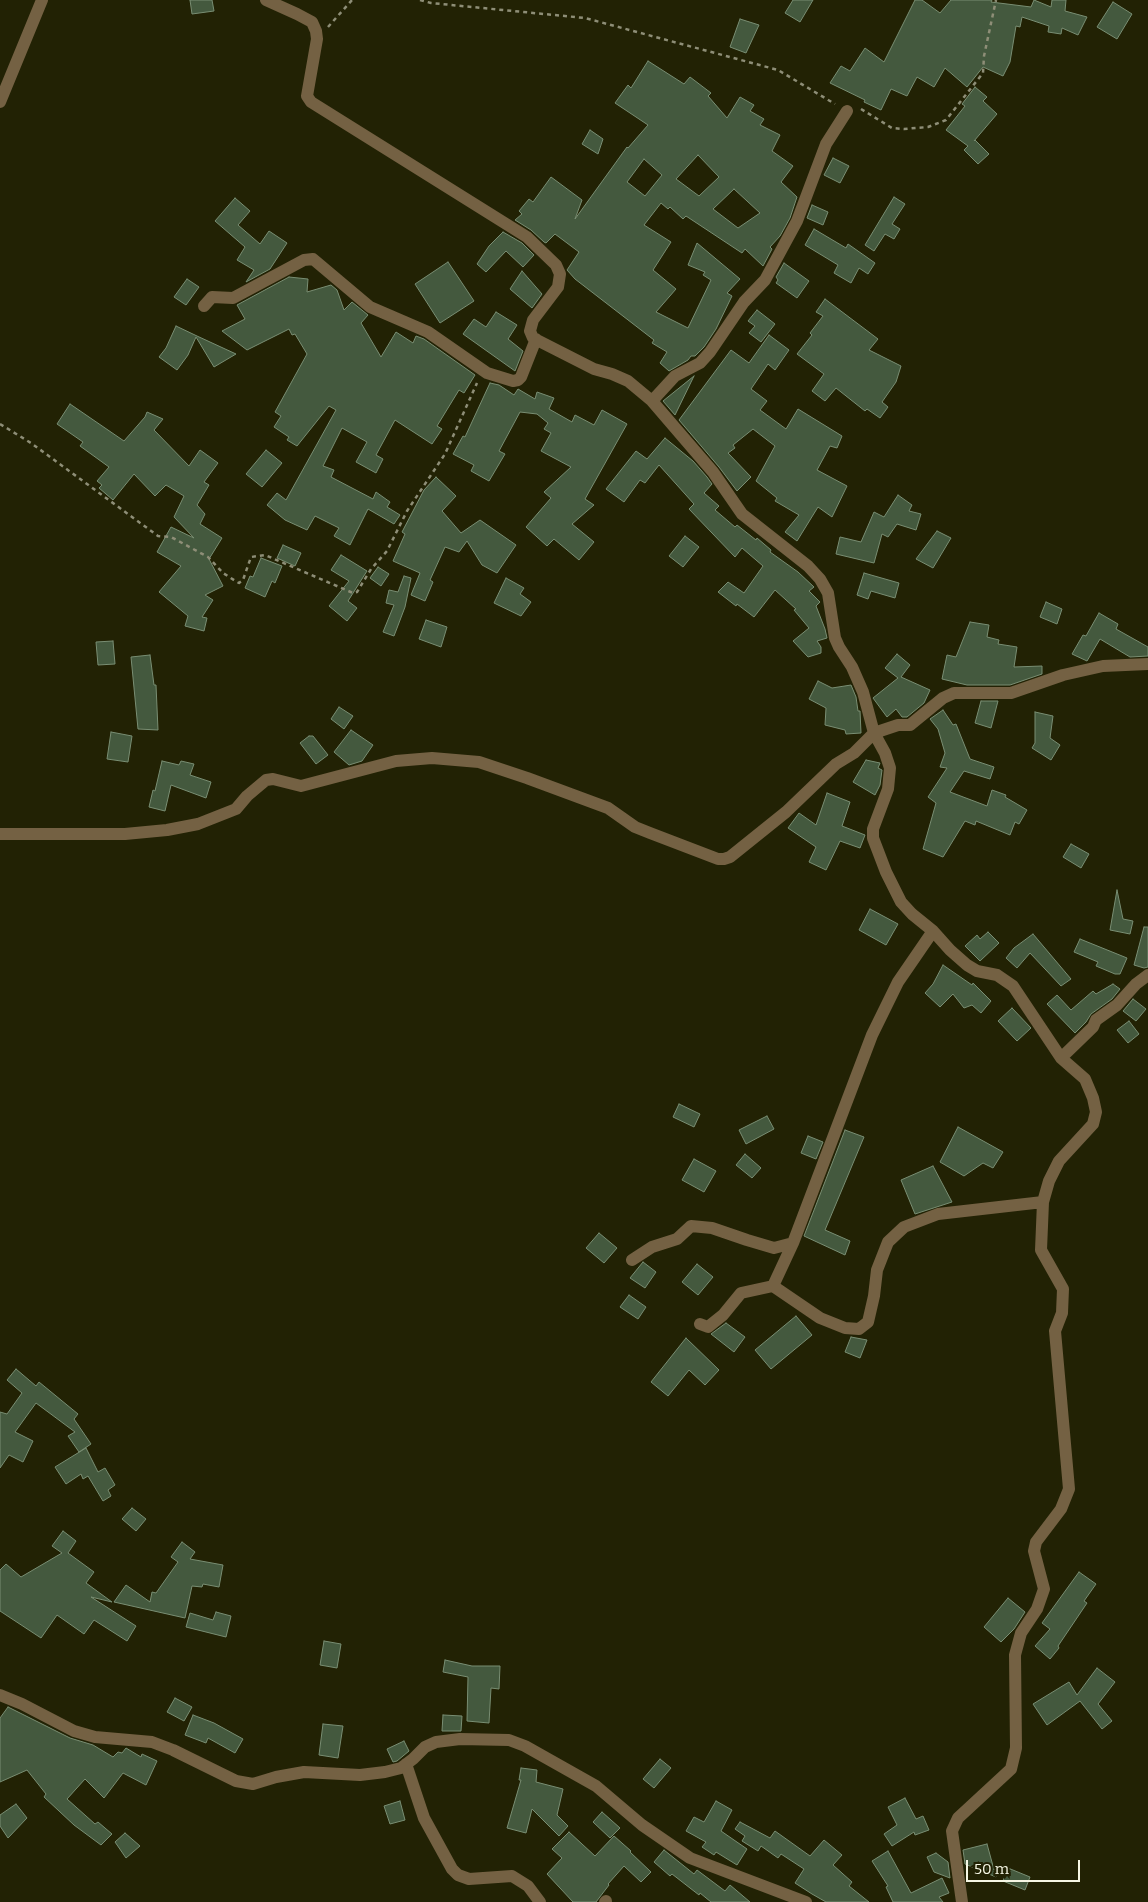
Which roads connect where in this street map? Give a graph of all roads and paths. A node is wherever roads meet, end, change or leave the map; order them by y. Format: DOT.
graph roads {
  1 [pos="42,0"];
  2 [pos="266,0"];
  3 [pos="352,0"];
  4 [pos="420,0"];
  5 [pos="996,0"];
  6 [pos="317,38"];
  7 [pos="0,102"];
  8 [pos="847,111"];
  9 [pos="204,306"];
  10 [pos="536,339"];
  11 [pos="483,371"];
  12 [pos="652,401"];
  13 [pos="0,424"];
  14 [pos="1148,664"];
  15 [pos="874,733"];
  16 [pos="0,834"];
  17 [pos="933,931"];
  18 [pos="1148,975"];
  19 [pos="1061,1058"];
  20 [pos="1043,1202"];
  21 [pos="793,1244"];
  22 [pos="632,1260"];
  23 [pos="773,1286"];
  24 [pos="700,1324"];
  25 [pos="0,1694"];
  26 [pos="406,1764"];
  27 [pos="540,1902"];
  28 [pos="806,1902"];
  29 [pos="962,1902"];
  1 -- 7 [label="street"];
  2 -- 6 [label="street"];
  3 -- 6 [label="path"];
  4 -- 8 [label="path"];
  5 -- 8 [label="path"];
  6 -- 10 [label="street"];
  8 -- 12 [label="street"];
  9 -- 11 [label="street"];
  10 -- 11 [label="street"];
  10 -- 12 [label="street"];
  11 -- 13 [label="path"];
  12 -- 15 [label="street"];
  14 -- 15 [label="street"];
  15 -- 16 [label="street"];
  15 -- 17 [label="street"];
  17 -- 19 [label="street"];
  17 -- 21 [label="street"];
  18 -- 19 [label="street"];
  19 -- 20 [label="street"];
  20 -- 23 [label="street"];
  20 -- 29 [label="street"];
  21 -- 22 [label="street"];
  21 -- 23 [label="street"];
  23 -- 24 [label="street"];
  25 -- 26 [label="street"];
  26 -- 27 [label="street"];
  26 -- 28 [label="street"];
}
